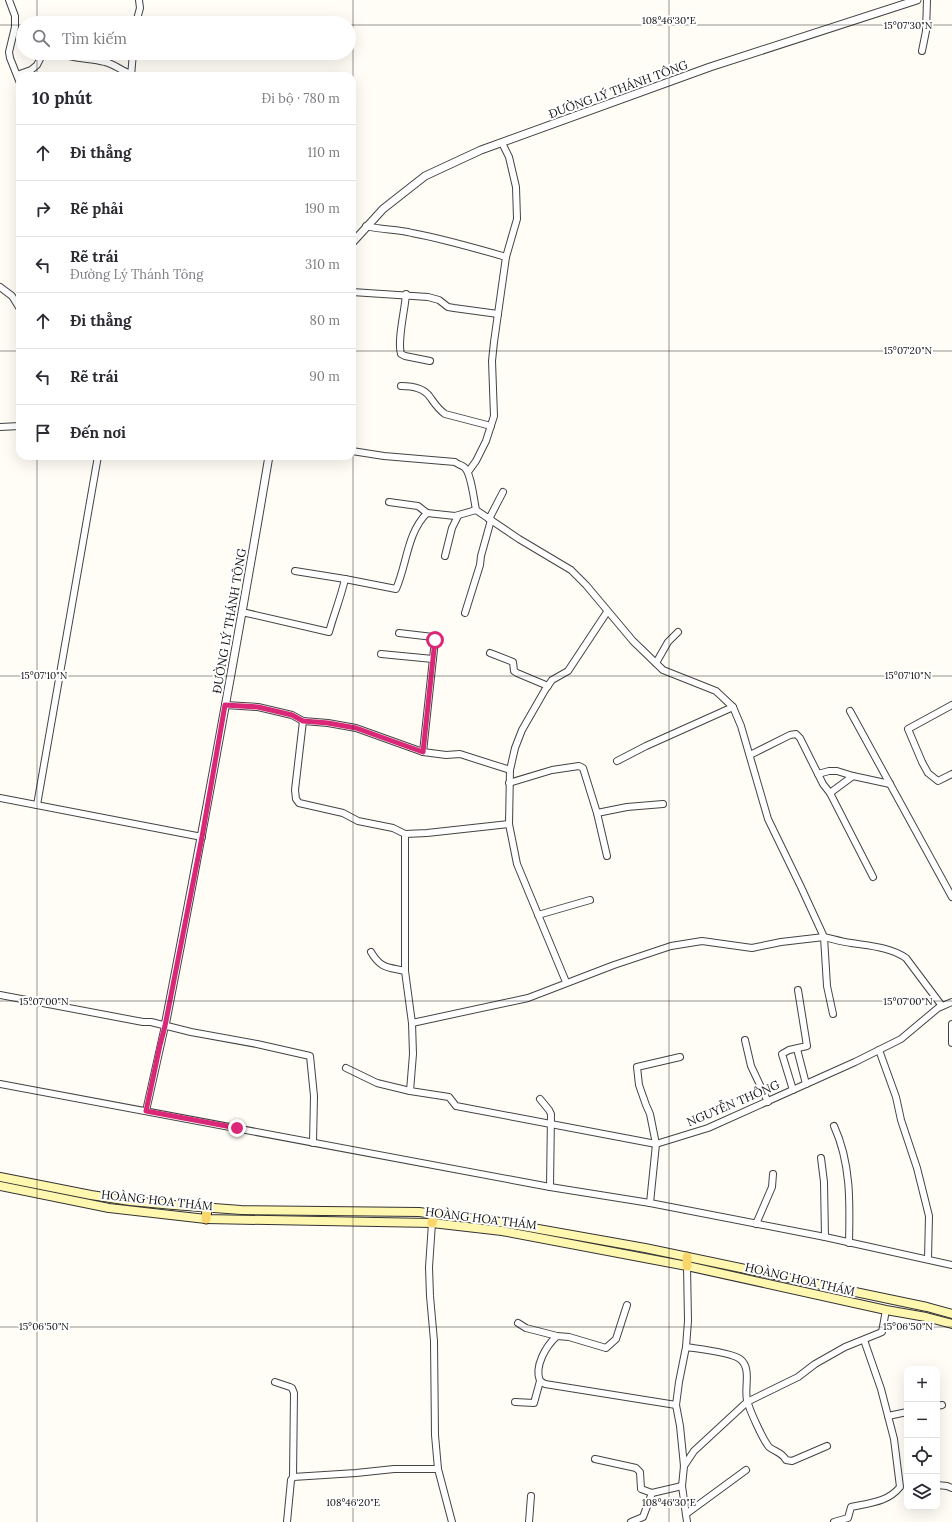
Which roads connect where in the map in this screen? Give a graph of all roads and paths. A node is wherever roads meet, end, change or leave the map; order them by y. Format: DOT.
graph roads {
  1 [pos="9,0"];
  2 [pos="139,0"];
  3 [pos="917,0"];
  4 [pos="927,0"];
  5 [pos="138,16"];
  6 [pos="922,51"];
  7 [pos="40,60"];
  8 [pos="98,60"];
  9 [pos="132,60"];
  10 [pos="25,72"];
  11 [pos="125,72"];
  12 [pos="131,72"];
  13 [pos="16,75"];
  14 [pos="502,143"];
  15 [pos="366,226"];
  16 [pos="356,238"];
  17 [pos="506,257"];
  18 [pos="0,287"];
  19 [pos="356,292"];
  20 [pos="406,294"];
  21 [pos="16,302"];
  22 [pos="498,314"];
  23 [pos="430,361"];
  24 [pos="401,386"];
  25 [pos="16,426"];
  26 [pos="491,426"];
  27 [pos="0,427"];
  28 [pos="356,452"];
  29 [pos="97,460"];
  30 [pos="268,460"];
  31 [pos="468,472"];
  32 [pos="503,492"];
  33 [pos="389,502"];
  34 [pos="476,510"];
  35 [pos="427,512"];
  36 [pos="458,516"];
  37 [pos="490,520"];
  38 [pos="445,556"];
  39 [pos="295,571"];
  40 [pos="345,579"];
  41 [pos="242,612"];
  42 [pos="607,612"];
  43 [pos="465,613"];
  44 [pos="678,632"];
  45 [pos="399,633"];
  46 [pos="490,652"];
  47 [pos="381,654"];
  48 [pos="433,659"];
  49 [pos="656,663"];
  50 [pos="548,686"];
  51 [pos="225,705"];
  52 [pos="952,705"];
  53 [pos="733,707"];
  54 [pos="850,711"];
  55 [pos="303,721"];
  56 [pos="423,752"];
  57 [pos="750,755"];
  58 [pos="617,761"];
  59 [pos="510,770"];
  60 [pos="818,774"];
  61 [pos="952,774"];
  62 [pos="853,776"];
  63 [pos="509,784"];
  64 [pos="890,784"];
  65 [pos="830,793"];
  66 [pos="0,798"];
  67 [pos="663,804"];
  68 [pos="37,805"];
  69 [pos="597,813"];
  70 [pos="509,824"];
  71 [pos="405,834"];
  72 [pos="202,837"];
  73 [pos="607,856"];
  74 [pos="873,877"];
  75 [pos="952,897"];
  76 [pos="590,900"];
  77 [pos="538,916"];
  78 [pos="824,937"];
  79 [pos="371,952"];
  80 [pos="405,971"];
  81 [pos="566,982"];
  82 [pos="798,990"];
  83 [pos="0,995"];
  84 [pos="952,1003"];
  85 [pos="942,1006"];
  86 [pos="832,1014"];
  87 [pos="412,1024"];
  88 [pos="952,1024"];
  89 [pos="165,1026"];
  90 [pos="745,1040"];
  91 [pos="952,1043"];
  92 [pos="797,1049"];
  93 [pos="879,1050"];
  94 [pos="680,1057"];
  95 [pos="346,1068"];
  96 [pos="0,1084"];
  97 [pos="806,1084"];
  98 [pos="793,1090"];
  99 [pos="410,1091"];
  100 [pos="540,1099"];
  101 [pos="768,1102"];
  102 [pos="146,1111"];
  103 [pos="552,1125"];
  104 [pos="834,1126"];
  105 [pos="313,1143"];
  106 [pos="656,1144"];
  107 [pos="821,1158"];
  108 [pos="773,1174"];
  109 [pos="0,1177"];
  110 [pos="0,1186"];
  111 [pos="550,1187"];
  112 [pos="650,1203"];
  113 [pos="207,1208"];
  114 [pos="433,1218"];
  115 [pos="206,1219"];
  116 [pos="756,1224"];
  117 [pos="825,1238"];
  118 [pos="850,1243"];
  119 [pos="928,1259"];
  120 [pos="687,1261"];
  121 [pos="952,1264"];
  122 [pos="627,1305"];
  123 [pos="886,1310"];
  124 [pos="952,1314"];
  125 [pos="518,1323"];
  126 [pos="952,1324"];
  127 [pos="557,1336"];
  128 [pos="864,1340"];
  129 [pos="686,1347"];
  130 [pos="540,1381"];
  131 [pos="275,1382"];
  132 [pos="515,1402"];
  133 [pos="747,1402"];
  134 [pos="676,1405"];
  135 [pos="904,1413"];
  136 [pos="888,1416"];
  137 [pos="827,1446"];
  138 [pos="595,1459"];
  139 [pos="684,1466"];
  140 [pos="438,1469"];
  141 [pos="746,1470"];
  142 [pos="293,1477"];
  143 [pos="940,1485"];
  144 [pos="682,1486"];
  145 [pos="904,1487"];
  146 [pos="952,1488"];
  147 [pos="652,1493"];
  148 [pos="531,1496"];
  149 [pos="686,1514"];
  150 [pos="287,1522"];
  151 [pos="452,1522"];
  152 [pos="529,1522"];
  153 [pos="631,1522"];
  154 [pos="687,1522"];
  155 [pos="834,1522"];
  1 -- 13 [label="street"];
  2 -- 5 [label="street"];
  3 -- 14 [label="street, ĐƯỜNG LÝ THÁNH TÔNG"];
  4 -- 6 [label="street"];
  7 -- 10 [label="street"];
  8 -- 11 [label="street"];
  9 -- 12 [label="street"];
  14 -- 15 [label="street, ĐƯỜNG LÝ THÁNH TÔNG"];
  14 -- 17 [label="street"];
  15 -- 16 [label="street, ĐƯỜNG LÝ THÁNH TÔNG"];
  15 -- 17 [label="street"];
  17 -- 22 [label="street"];
  18 -- 21 [label="street"];
  19 -- 20 [label="street"];
  20 -- 22 [label="street"];
  20 -- 23 [label="street"];
  22 -- 26 [label="street"];
  24 -- 26 [label="street"];
  25 -- 27 [label="street"];
  26 -- 31 [label="street"];
  28 -- 31 [label="street"];
  29 -- 68 [label="street"];
  30 -- 41 [label="street, ĐƯỜNG LÝ THÁNH TÔNG"];
  31 -- 34 [label="street"];
  32 -- 37 [label="street"];
  33 -- 35 [label="street"];
  34 -- 36 [label="street"];
  34 -- 37 [label="street"];
  35 -- 36 [label="street"];
  35 -- 40 [label="street"];
  36 -- 38 [label="street"];
  37 -- 42 [label="street"];
  37 -- 43 [label="street"];
  39 -- 40 [label="street"];
  40 -- 41 [label="street"];
  41 -- 51 [label="street, ĐƯỜNG LÝ THÁNH TÔNG"];
  42 -- 49 [label="street"];
  42 -- 50 [label="street"];
  44 -- 49 [label="street"];
  45 -- 48 [label="street"];
  46 -- 50 [label="street"];
  47 -- 48 [label="street"];
  48 -- 56 [label="street"];
  49 -- 53 [label="street"];
  50 -- 59 [label="street"];
  51 -- 55 [label="street"];
  51 -- 72 [label="street, ĐƯỜNG LÝ THÁNH TÔNG"];
  52 -- 61 [label="street"];
  53 -- 57 [label="street"];
  53 -- 58 [label="street"];
  54 -- 64 [label="street"];
  55 -- 56 [label="street"];
  55 -- 71 [label="street"];
  56 -- 59 [label="street"];
  57 -- 60 [label="street"];
  57 -- 78 [label="street"];
  59 -- 63 [label="street"];
  60 -- 62 [label="street"];
  60 -- 65 [label="street"];
  62 -- 64 [label="street"];
  62 -- 65 [label="street"];
  63 -- 69 [label="street"];
  63 -- 70 [label="street"];
  64 -- 75 [label="street"];
  65 -- 74 [label="street"];
  66 -- 68 [label="street"];
  67 -- 69 [label="street"];
  68 -- 72 [label="street"];
  69 -- 73 [label="street"];
  70 -- 71 [label="street"];
  70 -- 77 [label="street"];
  71 -- 80 [label="street"];
  72 -- 89 [label="street, ĐƯỜNG LÝ THÁNH TÔNG"];
  76 -- 77 [label="street"];
  77 -- 81 [label="street"];
  78 -- 81 [label="street"];
  78 -- 85 [label="street"];
  78 -- 86 [label="street"];
  79 -- 80 [label="street"];
  80 -- 87 [label="street"];
  81 -- 87 [label="street"];
  82 -- 92 [label="street"];
  83 -- 89 [label="street"];
  84 -- 85 [label="street, NGUYỄN THÔNG"];
  85 -- 93 [label="street, NGUYỄN THÔNG"];
  87 -- 99 [label="street"];
  88 -- 91 [label="street"];
  89 -- 102 [label="street"];
  89 -- 105 [label="street"];
  90 -- 101 [label="street"];
  92 -- 97 [label="street"];
  92 -- 98 [label="street"];
  93 -- 97 [label="street, NGUYỄN THÔNG"];
  93 -- 119 [label="street"];
  94 -- 106 [label="street"];
  95 -- 99 [label="street"];
  96 -- 102 [label="street"];
  97 -- 98 [label="street, NGUYỄN THÔNG"];
  98 -- 101 [label="street, NGUYỄN THÔNG"];
  99 -- 103 [label="street, NGUYỄN THÔNG"];
  100 -- 103 [label="street"];
  101 -- 106 [label="street, NGUYỄN THÔNG"];
  102 -- 105 [label="street"];
  103 -- 106 [label="street, NGUYỄN THÔNG"];
  103 -- 111 [label="street"];
  104 -- 118 [label="street"];
  105 -- 111 [label="street"];
  106 -- 112 [label="street"];
  107 -- 117 [label="street"];
  108 -- 116 [label="street"];
  109 -- 113 [label="main road, HOÀNG HOA THÁM"];
  110 -- 115 [label="main road, HOÀNG HOA THÁM"];
  111 -- 112 [label="street"];
  112 -- 116 [label="street"];
  113 -- 114 [label="main road, HOÀNG HOA THÁM"];
  113 -- 115 [label="main road"];
  114 -- 115 [label="main road, HOÀNG HOA THÁM"];
  114 -- 120 [label="main road, HOÀNG HOA THÁM"];
  114 -- 140 [label="street"];
  116 -- 117 [label="street"];
  117 -- 118 [label="street"];
  118 -- 119 [label="street"];
  119 -- 121 [label="street"];
  120 -- 123 [label="main road, HOÀNG HOA THÁM"];
  120 -- 124 [label="main road, HOÀNG HOA THÁM"];
  120 -- 129 [label="street"];
  122 -- 127 [label="street"];
  123 -- 126 [label="main road, HOÀNG HOA THÁM"];
  123 -- 128 [label="street"];
  125 -- 127 [label="street"];
  127 -- 130 [label="street"];
  128 -- 133 [label="street"];
  128 -- 136 [label="street"];
  129 -- 133 [label="street"];
  129 -- 134 [label="street"];
  130 -- 132 [label="street"];
  130 -- 134 [label="street"];
  131 -- 142 [label="street"];
  133 -- 137 [label="street"];
  133 -- 139 [label="street"];
  134 -- 139 [label="street"];
  135 -- 136 [label="street"];
  136 -- 145 [label="street"];
  138 -- 147 [label="street"];
  139 -- 144 [label="street"];
  140 -- 142 [label="street"];
  140 -- 151 [label="street"];
  141 -- 149 [label="street"];
  142 -- 150 [label="street"];
  143 -- 146 [label="street"];
  144 -- 147 [label="street"];
  144 -- 149 [label="street"];
  145 -- 155 [label="street"];
  147 -- 153 [label="street"];
  148 -- 152 [label="street"];
  149 -- 154 [label="street"];
}
